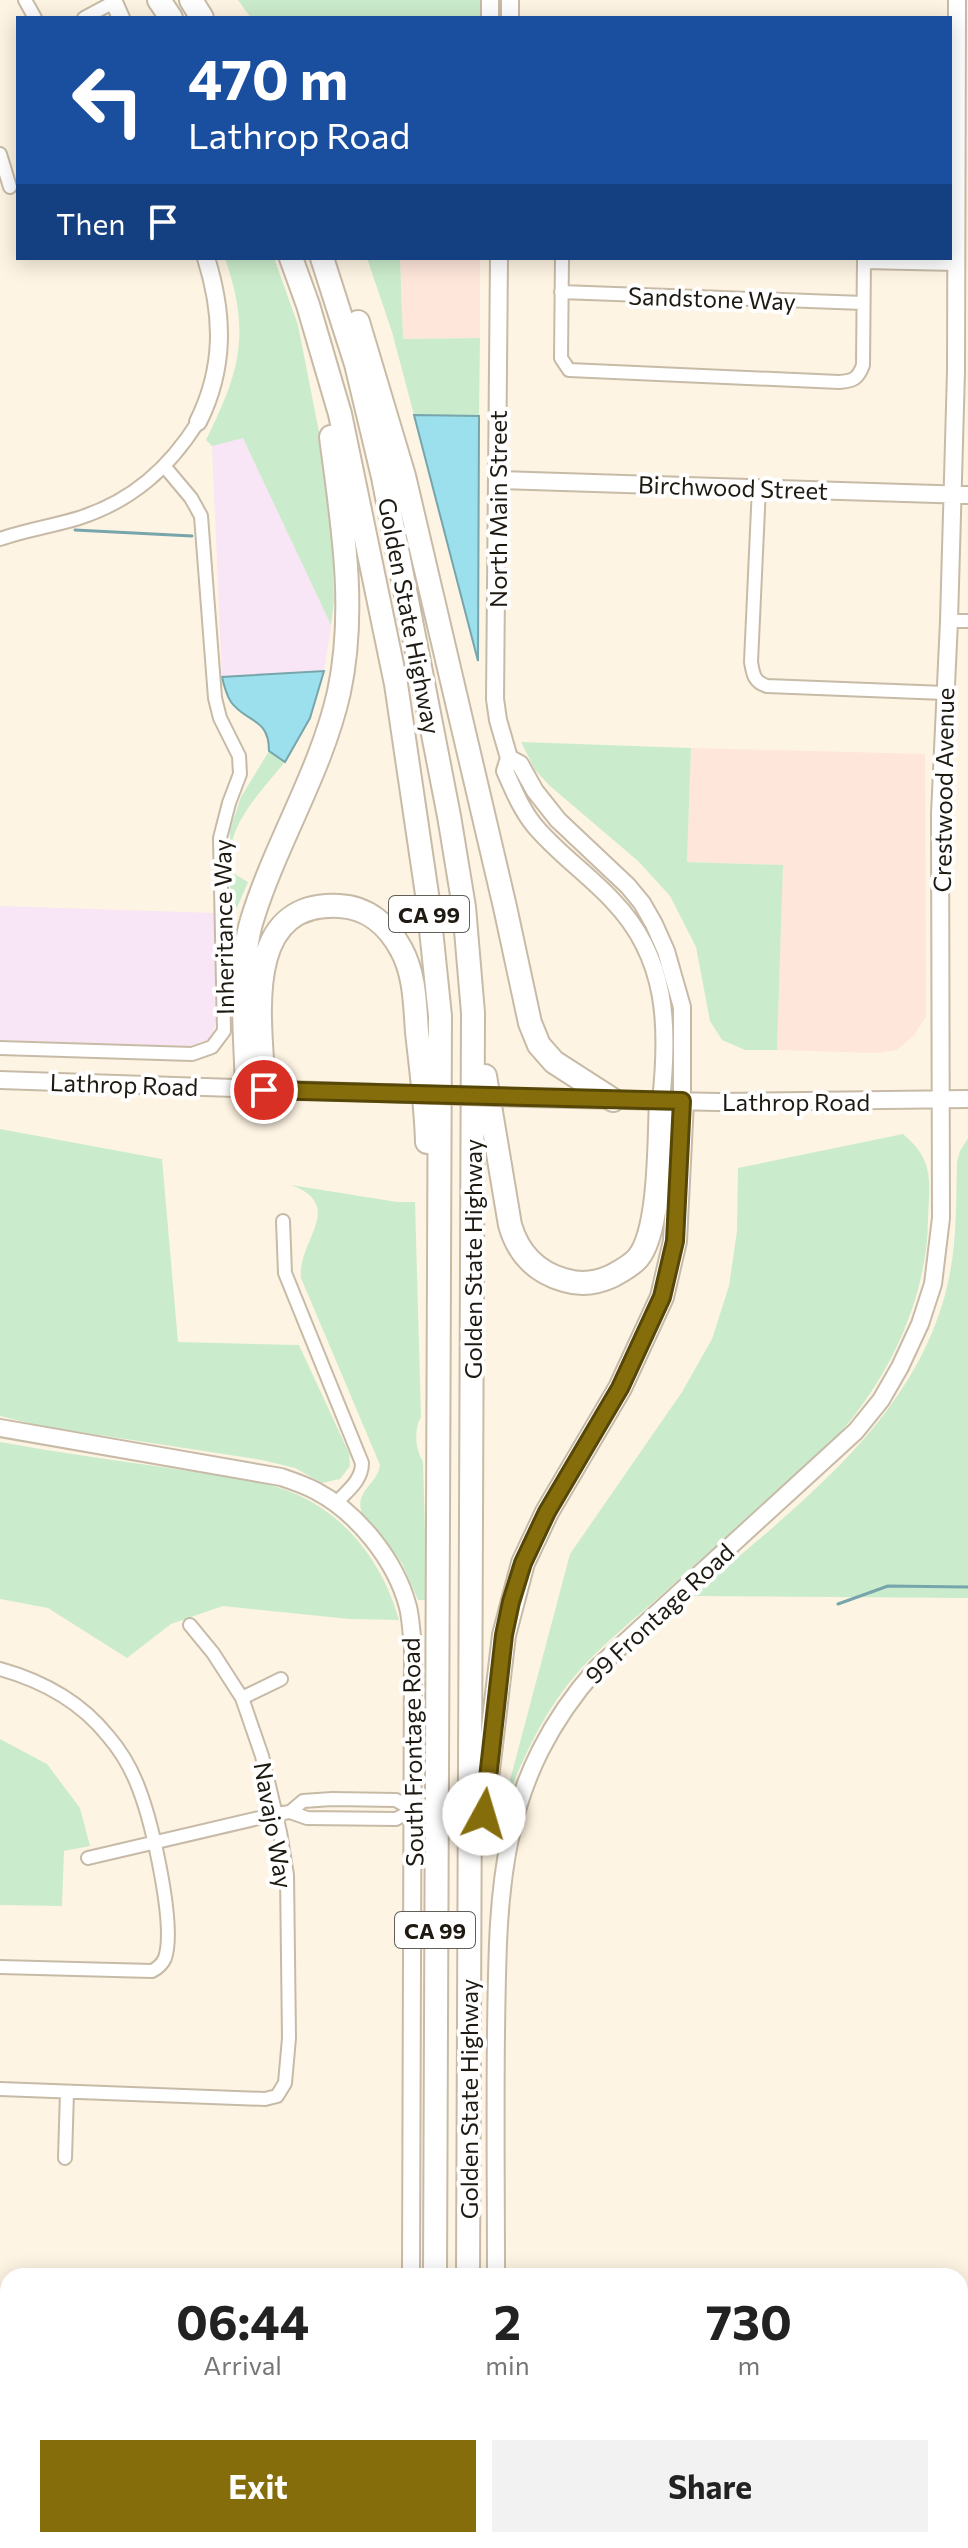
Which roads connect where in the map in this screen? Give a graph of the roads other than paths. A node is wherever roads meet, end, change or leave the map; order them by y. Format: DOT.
graph roads {
  1 [pos="957,0"];
  2 [pos="116,7"];
  3 [pos="90,16"];
  4 [pos="0,154"];
  5 [pos="9,187"];
  6 [pos="953,244"];
  7 [pos="207,260"];
  8 [pos="292,260"];
  9 [pos="323,260"];
  10 [pos="335,260"];
  11 [pos="499,260"];
  12 [pos="562,260"];
  13 [pos="864,260"];
  14 [pos="956,264"];
  15 [pos="561,292"];
  16 [pos="863,303"];
  17 [pos="321,348"];
  18 [pos="962,372"];
  19 [pos="198,422"];
  20 [pos="165,467"];
  21 [pos="497,480"];
  22 [pos="759,487"];
  23 [pos="960,494"];
  24 [pos="0,539"];
  25 [pos="949,621"];
  26 [pos="968,621"];
  27 [pos="945,693"];
  28 [pos="473,1013"];
  29 [pos="0,1048"];
  30 [pos="0,1080"];
  31 [pos="255,1090"];
  32 [pos="968,1099"];
  33 [pos="613,1100"];
  34 [pos="941,1100"];
  35 [pos="672,1101"];
  36 [pos="283,1221"];
  37 [pos="0,1428"];
  38 [pos="335,1504"];
  39 [pos="436,1584"];
  40 [pos="190,1625"];
  41 [pos="0,1669"];
  42 [pos="281,1679"];
  43 [pos="242,1698"];
  44 [pos="413,1810"];
  45 [pos="283,1813"];
  46 [pos="153,1843"];
  47 [pos="88,1858"];
  48 [pos="469,1894"];
  49 [pos="0,1967"];
  50 [pos="0,2089"];
  51 [pos="67,2092"];
  52 [pos="65,2158"];
  53 [pos="411,2268"];
  54 [pos="435,2268"];
  55 [pos="468,2268"];
  56 [pos="496,2268"];
  1 -- 6 [label="street, Crestwood Avenue"];
  2 -- 3 [label="street"];
  4 -- 5 [label="street"];
  6 -- 14 [label="street, Crestwood Avenue"];
  7 -- 19 [label="street"];
  8 -- 17 [label="highway, Golden State Highway / CA 99"];
  9 -- 28 [label="highway, Golden State Highway / CA 99"];
  10 -- 33 [label="highway"];
  11 -- 21 [label="street, North Main Street"];
  12 -- 15 [label="street"];
  13 -- 14 [label="street"];
  13 -- 16 [label="street"];
  14 -- 18 [label="street, Crestwood Avenue"];
  15 -- 16 [label="street, Sandstone Way"];
  15 -- 16 [label="street"];
  17 -- 31 [label="highway"];
  17 -- 39 [label="highway, Golden State Highway / CA 99"];
  18 -- 23 [label="street, Crestwood Avenue"];
  19 -- 20 [label="street"];
  20 -- 24 [label="street"];
  20 -- 29 [label="street, Inheritance Way"];
  21 -- 22 [label="street, Birchwood Street"];
  21 -- 35 [label="street, North Main Street"];
  22 -- 23 [label="street, Birchwood Street"];
  22 -- 27 [label="street"];
  23 -- 25 [label="street, Crestwood Avenue"];
  25 -- 26 [label="street"];
  25 -- 27 [label="street, Crestwood Avenue"];
  27 -- 34 [label="street, Crestwood Avenue"];
  28 -- 35 [label="highway"];
  28 -- 48 [label="highway, Golden State Highway / CA 99"];
  30 -- 31 [label="street, Lathrop Road"];
  31 -- 33 [label="street, Lathrop Road, bridge"];
  31 -- 39 [label="highway"];
  32 -- 34 [label="street, Lathrop Road"];
  33 -- 35 [label="street, Lathrop Road"];
  34 -- 35 [label="street, Lathrop Road"];
  34 -- 56 [label="street, 99 Frontage Road"];
  35 -- 48 [label="highway"];
  36 -- 38 [label="street"];
  37 -- 38 [label="street, South Frontage Road"];
  38 -- 44 [label="street, South Frontage Road"];
  39 -- 54 [label="highway, Golden State Highway / CA 99"];
  40 -- 43 [label="street, Navajo Way"];
  41 -- 46 [label="street"];
  42 -- 43 [label="street"];
  43 -- 45 [label="street, Navajo Way"];
  44 -- 45 [label="street"];
  44 -- 45 [label="street"];
  44 -- 53 [label="street, South Frontage Road"];
  45 -- 46 [label="street"];
  45 -- 51 [label="street, Navajo Way"];
  46 -- 47 [label="street"];
  46 -- 49 [label="street"];
  48 -- 55 [label="highway, Golden State Highway / CA 99"];
  50 -- 51 [label="street"];
  51 -- 52 [label="street"];
}
